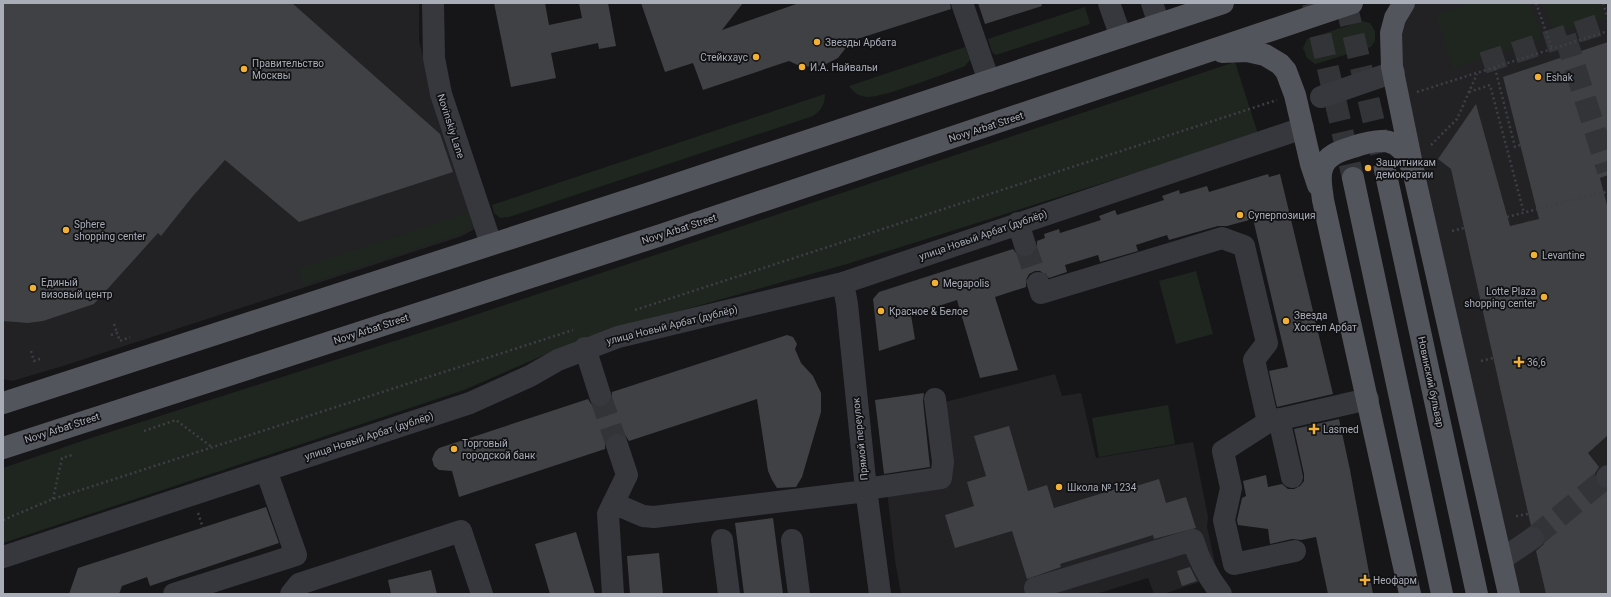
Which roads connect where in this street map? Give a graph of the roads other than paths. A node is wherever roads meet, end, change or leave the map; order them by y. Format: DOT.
graph roads {
  1 [pos="433,3"];
  2 [pos="962,3"];
  3 [pos="1109,3"];
  4 [pos="1152,3"];
  5 [pos="1352,3"];
  6 [pos="1404,3"];
  7 [pos="1217,5"];
  8 [pos="1159,24"];
  9 [pos="1121,37"];
  10 [pos="1191,58"];
  11 [pos="1394,72"];
  12 [pos="989,81"];
  13 [pos="1321,96"];
  14 [pos="1302,128"];
  15 [pos="1385,170"];
  16 [pos="1353,178"];
  17 [pos="1415,179"];
  18 [pos="1323,200"];
  19 [pos="1018,223"];
  20 [pos="491,244"];
  21 [pos="1026,245"];
  22 [pos="843,283"];
  23 [pos="1038,283"];
  24 [pos="585,348"];
  25 [pos="3,390"];
  26 [pos="37,392"];
  27 [pos="600,395"];
  28 [pos="934,399"];
  29 [pos="1368,399"];
  30 [pos="3,403"];
  31 [pos="1273,420"];
  32 [pos="617,445"];
  33 [pos="3,448"];
  34 [pos="266,470"];
  35 [pos="1292,477"];
  36 [pos="866,490"];
  37 [pos="613,503"];
  38 [pos="1533,538"];
  39 [pos="722,540"];
  40 [pos="792,540"];
  41 [pos="1295,551"];
  42 [pos="3,557"];
  43 [pos="1502,559"];
  44 [pos="1035,588"];
  45 [pos="174,594"];
  46 [pos="291,594"];
  47 [pos="482,594"];
  48 [pos="613,594"];
  49 [pos="729,594"];
  50 [pos="799,594"];
  51 [pos="880,594"];
  52 [pos="1221,594"];
  53 [pos="1410,594"];
  54 [pos="1442,594"];
  55 [pos="1477,594"];
  56 [pos="1509,594"];
  1 -- 20 [label="street, Novinskiy Lane"];
  2 -- 12 [label="street"];
  3 -- 9 [label="street"];
  4 -- 8 [label="street"];
  5 -- 10 [label="main road, Novy Arbat Street"];
  6 -- 11 [label="main road"];
  7 -- 8 [label="main road"];
  8 -- 9 [label="main road"];
  9 -- 12 [label="main road"];
  10 -- 14 [label="main road"];
  10 -- 33 [label="main road, Novy Arbat Street"];
  11 -- 13 [label="street"];
  11 -- 17 [label="main road"];
  12 -- 20 [label="main road"];
  14 -- 18 [label="main road"];
  14 -- 19 [label="street, улица Новый Арбат (дублёр)"];
  15 -- 55 [label="main road, Новинский бульвар"];
  16 -- 54 [label="main road"];
  17 -- 18 [label="main road"];
  17 -- 43 [label="main road"];
  18 -- 29 [label="main road"];
  19 -- 21 [label="street"];
  19 -- 22 [label="street, улица Новый Арбат (дублёр)"];
  20 -- 26 [label="main road"];
  22 -- 24 [label="street, улица Новый Арбат (дублёр)"];
  22 -- 36 [label="street, Прямой переулок"];
  23 -- 31 [label="street"];
  24 -- 27 [label="street"];
  24 -- 34 [label="street, улица Новый Арбат (дублёр)"];
  25 -- 26 [label="main road"];
  26 -- 30 [label="main road"];
  28 -- 36 [label="street"];
  29 -- 31 [label="street"];
  29 -- 53 [label="main road"];
  31 -- 35 [label="street"];
  31 -- 41 [label="street"];
  32 -- 37 [label="street"];
  34 -- 42 [label="street, улица Новый Арбат (дублёр)"];
  34 -- 45 [label="street"];
  36 -- 37 [label="street"];
  36 -- 51 [label="street, Прямой переулок"];
  37 -- 48 [label="street"];
  38 -- 43 [label="street"];
  39 -- 49 [label="street"];
  40 -- 50 [label="street"];
  43 -- 56 [label="main road"];
  44 -- 52 [label="street"];
  46 -- 47 [label="street"];
}
